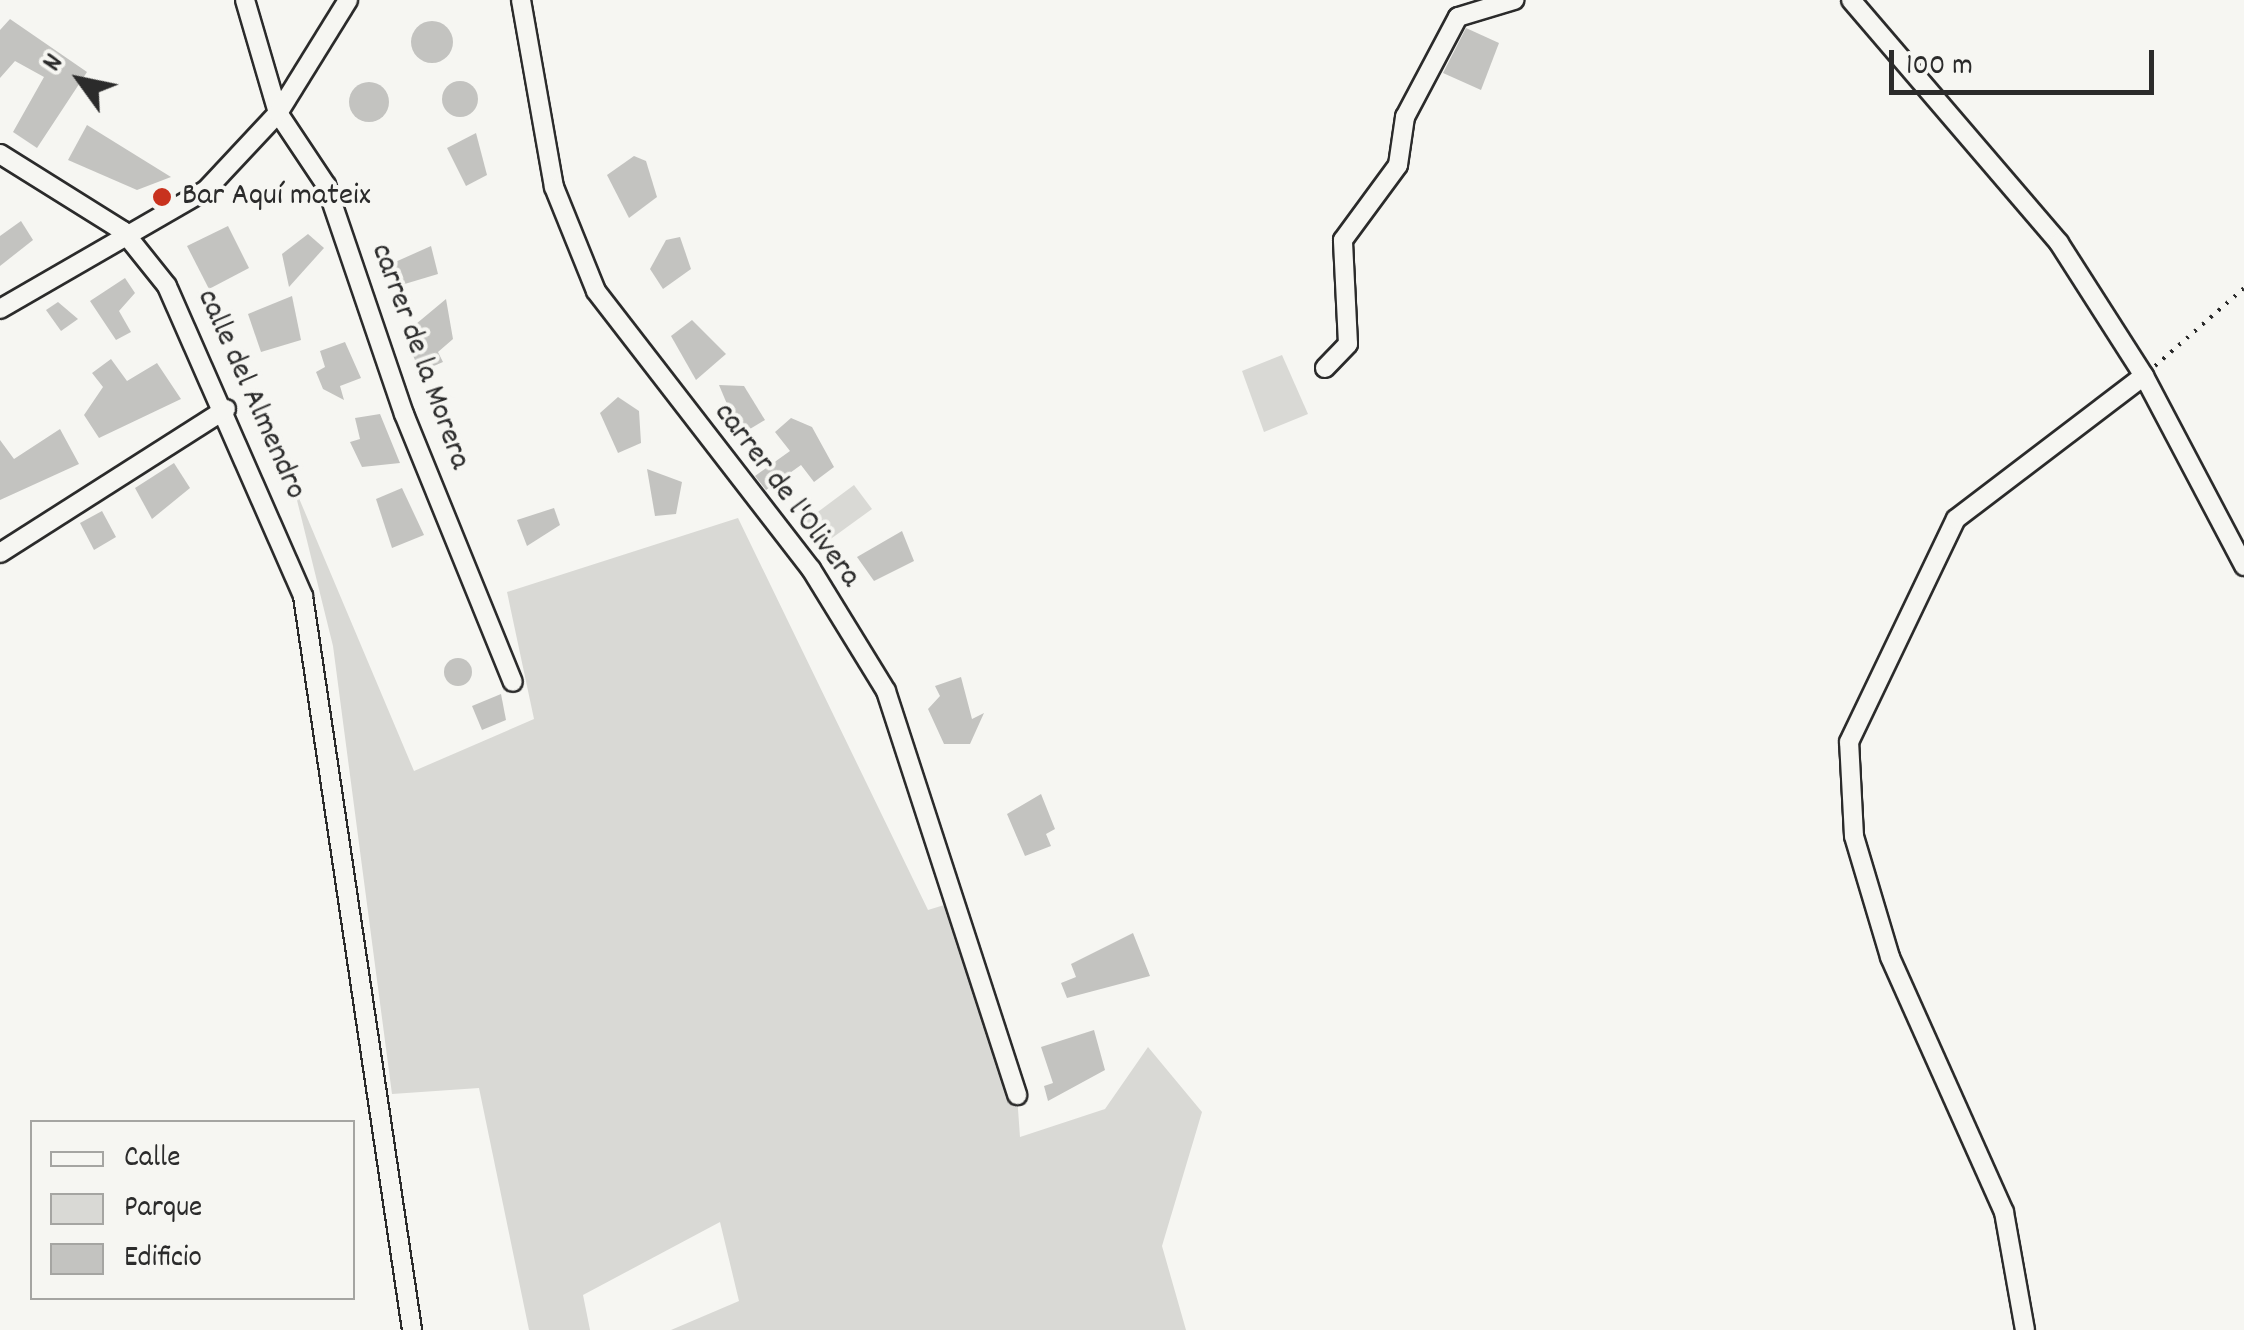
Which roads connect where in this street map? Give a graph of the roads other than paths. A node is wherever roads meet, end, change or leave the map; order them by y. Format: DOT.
graph roads {
  1 [pos="245,0"];
  2 [pos="348,0"];
  3 [pos="521,0"];
  4 [pos="1514,0"];
  5 [pos="1864,4"];
  6 [pos="278,113"];
  7 [pos="0,154"];
  8 [pos="123,231"];
  9 [pos="0,308"];
  10 [pos="1325,368"];
  11 [pos="2144,376"];
  12 [pos="226,409"];
  13 [pos="0,553"];
  14 [pos="2244,566"];
  15 [pos="513,682"];
  16 [pos="1017,1095"];
  17 [pos="412,1330"];
  18 [pos="2025,1330"];
  1 -- 6 [label="street, carrer de la Morera"];
  2 -- 6 [label="street"];
  3 -- 16 [label="street, carrer de l'Olivera"];
  4 -- 10 [label="street"];
  5 -- 11 [label="street"];
  6 -- 8 [label="street"];
  6 -- 15 [label="street, carrer de la Morera"];
  7 -- 8 [label="street, calle del Almendro"];
  8 -- 9 [label="street"];
  8 -- 12 [label="street, calle del Almendro"];
  11 -- 14 [label="street"];
  11 -- 18 [label="street"];
  12 -- 13 [label="street"];
  12 -- 17 [label="street, calle del Almendro"];
}
